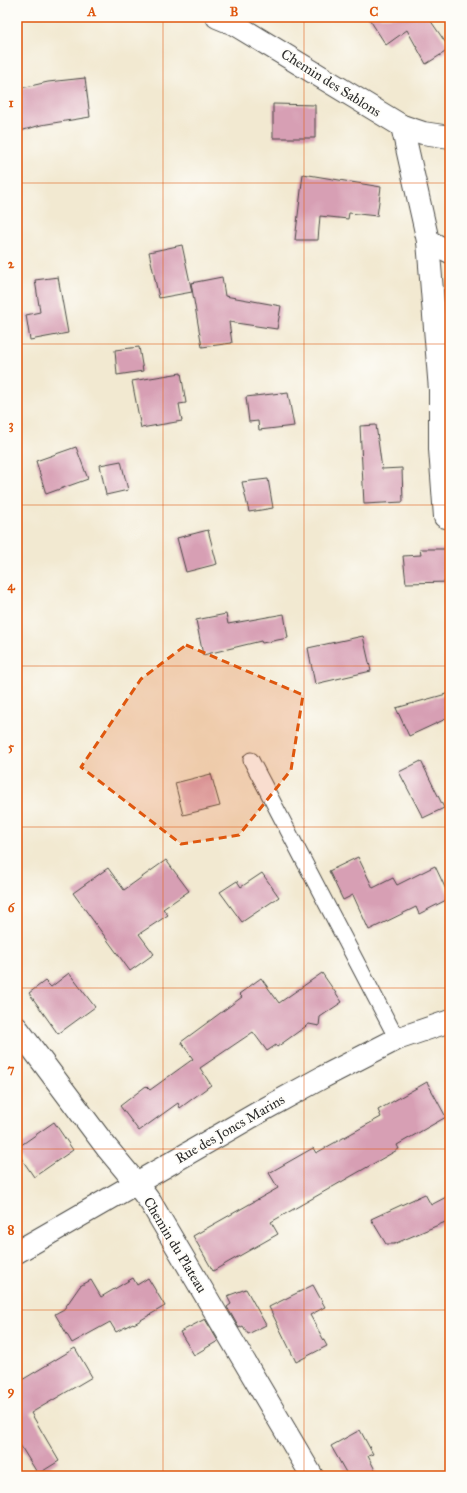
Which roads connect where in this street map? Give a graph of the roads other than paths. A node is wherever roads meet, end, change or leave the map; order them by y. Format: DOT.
graph roads {
  1 [pos="217,17"];
  2 [pos="402,126"];
  3 [pos="450,138"];
  4 [pos="428,241"];
  5 [pos="450,252"];
  6 [pos="445,517"];
  7 [pos="251,760"];
  8 [pos="450,1021"];
  9 [pos="17,1028"];
  10 [pos="397,1039"];
  11 [pos="136,1183"];
  12 [pos="17,1252"];
  13 [pos="312,1476"];
  1 -- 2 [label="street, Chemin des Sablons"];
  2 -- 3 [label="street, Chemin des Sablons"];
  2 -- 4 [label="street"];
  4 -- 5 [label="street"];
  4 -- 6 [label="street"];
  7 -- 10 [label="lane"];
  8 -- 10 [label="street, Rue des Joncs Marins"];
  9 -- 11 [label="street, Chemin du Plateau"];
  10 -- 11 [label="street, Rue des Joncs Marins"];
  11 -- 12 [label="street, Rue des Joncs Marins"];
  11 -- 13 [label="street, Chemin du Plateau"];
}
